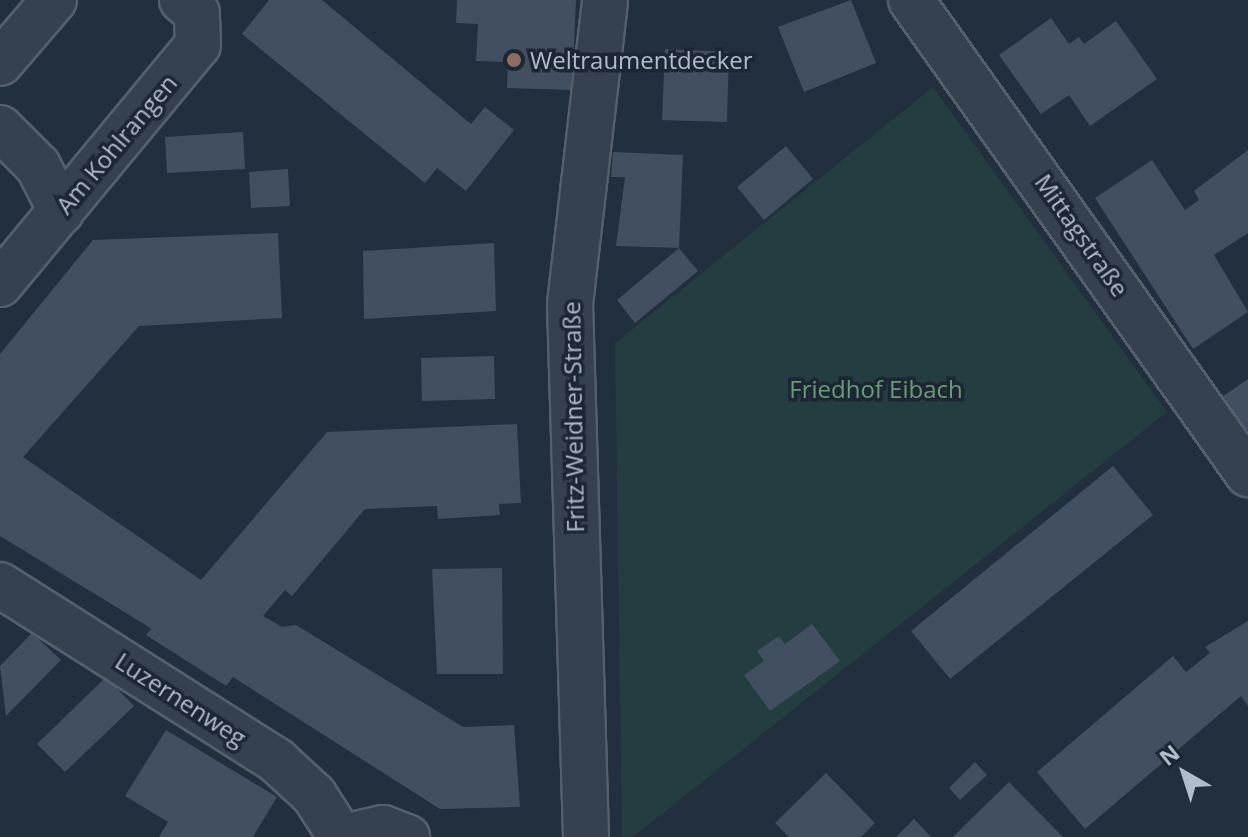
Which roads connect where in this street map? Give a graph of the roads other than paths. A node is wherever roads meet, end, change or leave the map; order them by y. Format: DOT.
graph roads {
  1 [pos="54,0"];
  2 [pos="182,0"];
  3 [pos="605,0"];
  4 [pos="911,0"];
  5 [pos="0,63"];
  6 [pos="0,128"];
  7 [pos="61,211"];
  8 [pos="0,284"];
  9 [pos="1248,474"];
  10 [pos="0,585"];
  11 [pos="343,837"];
  12 [pos="407,837"];
  13 [pos="586,837"];
  1 -- 5 [label="street"];
  2 -- 7 [label="street, Am Kohlrangen"];
  3 -- 13 [label="street, Fritz-Weidner-Straße"];
  4 -- 9 [label="street, Mittagstraße"];
  6 -- 7 [label="street"];
  7 -- 8 [label="street, Am Kohlrangen"];
  10 -- 11 [label="street, Luzernenweg"];
  11 -- 12 [label="street, Luzernenweg"];
}
